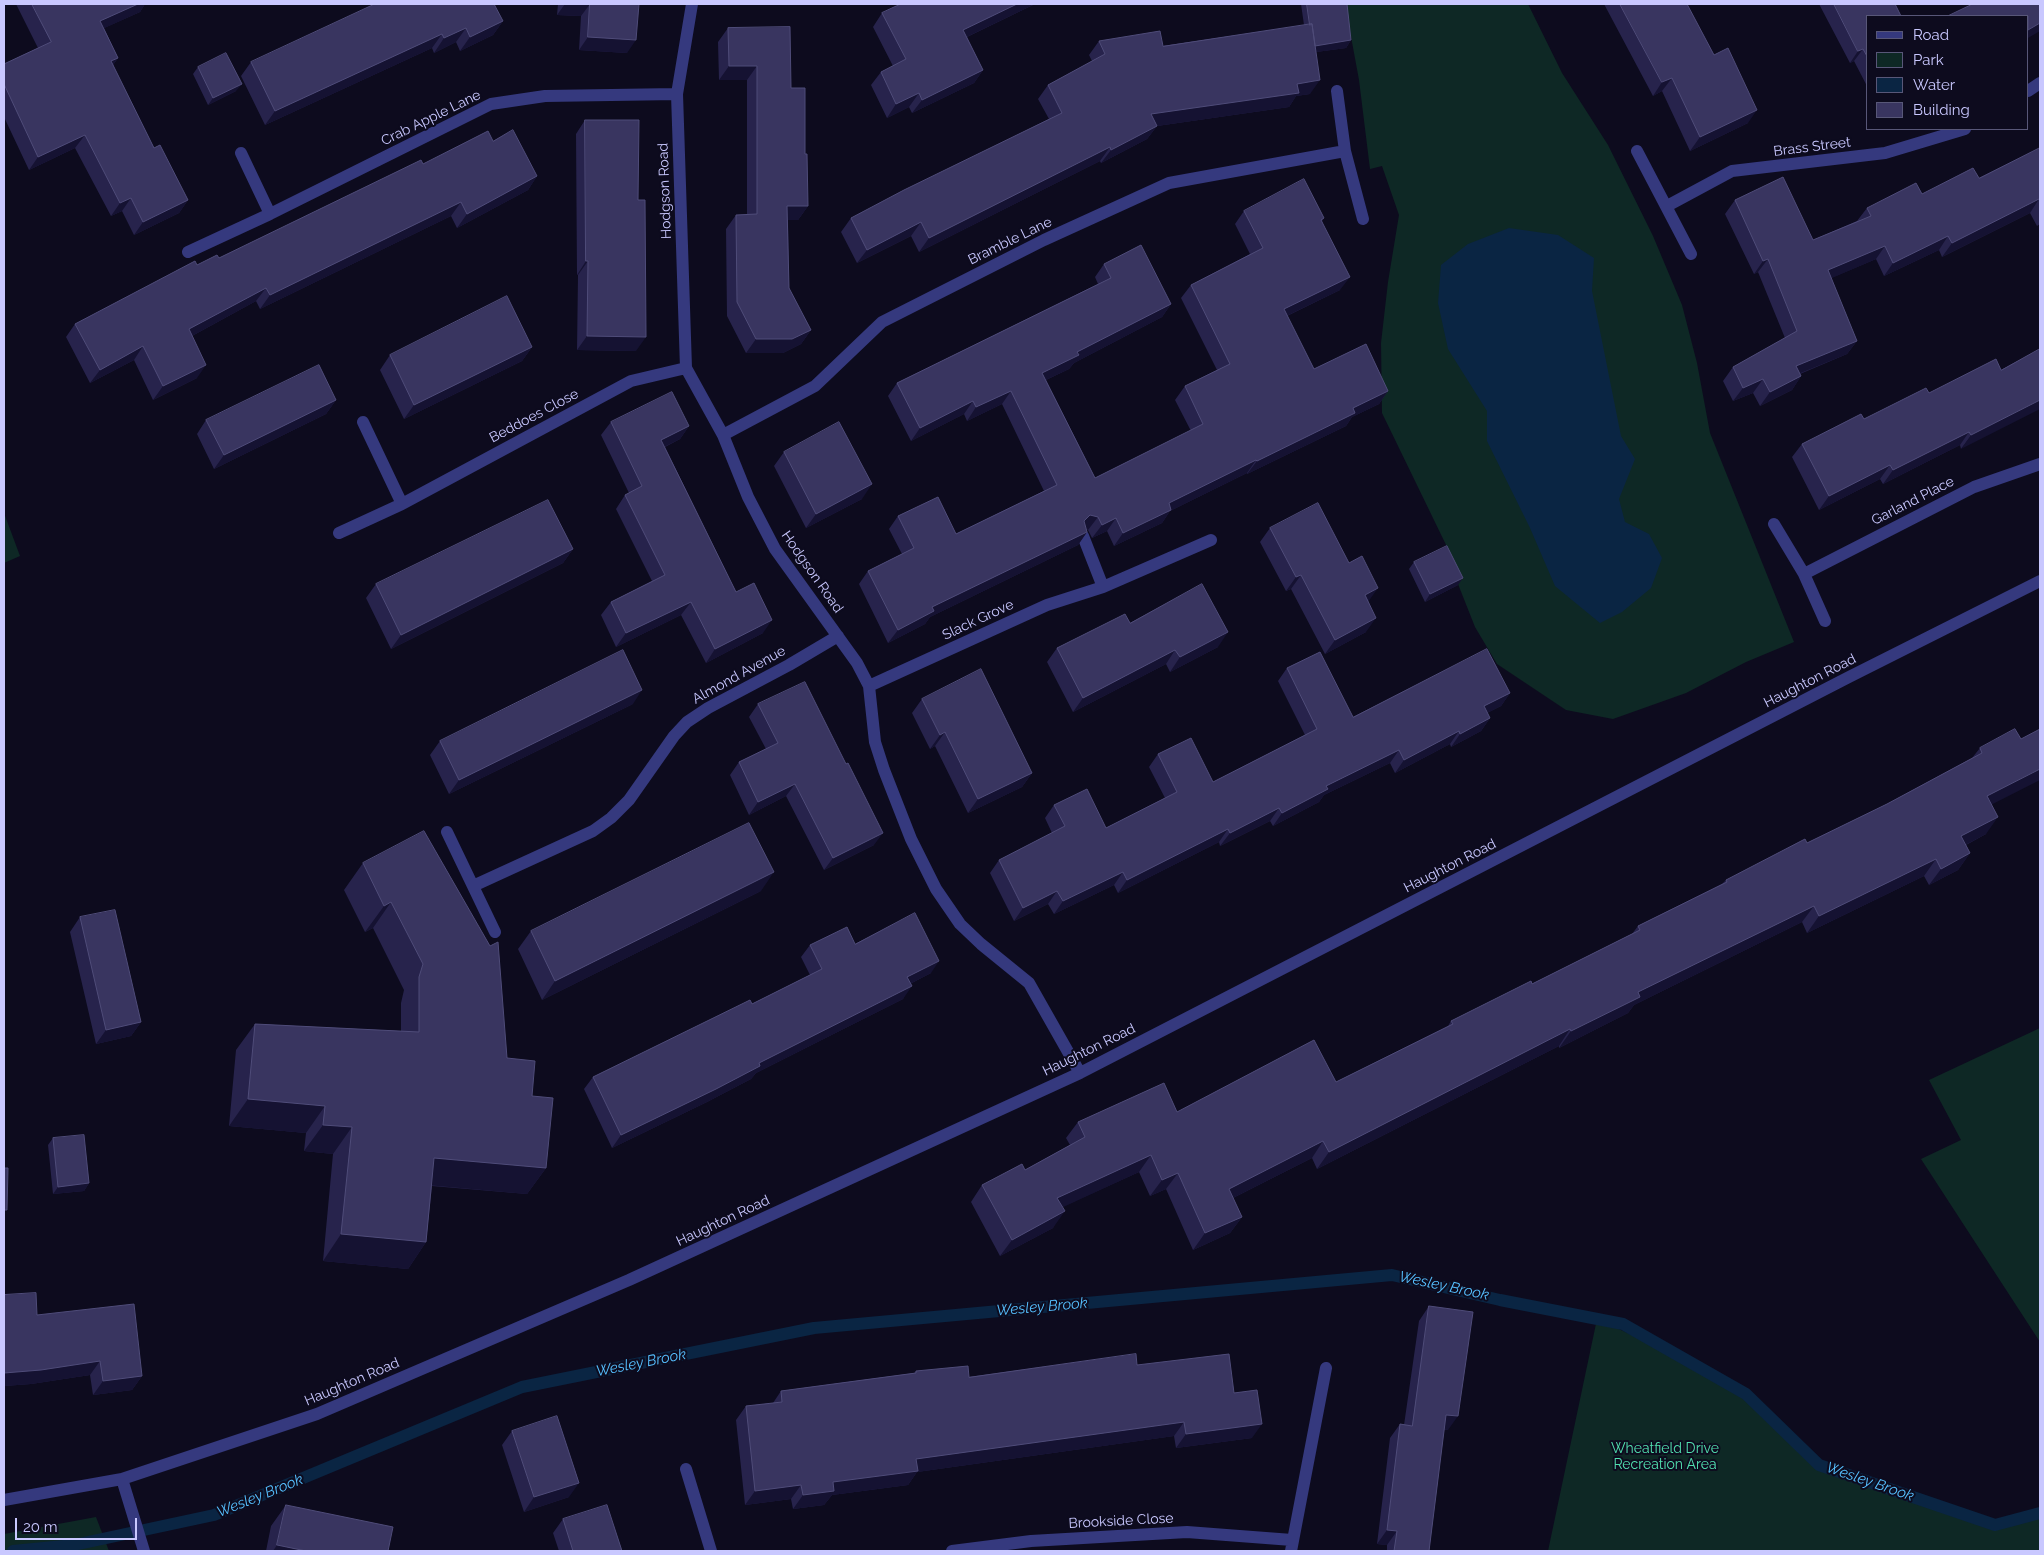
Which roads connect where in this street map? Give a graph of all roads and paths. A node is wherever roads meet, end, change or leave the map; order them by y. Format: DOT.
graph roads {
  1 [pos="692,4"];
  2 [pos="2040,83"];
  3 [pos="2029,90"];
  4 [pos="1337,91"];
  5 [pos="677,94"];
  6 [pos="1962,130"];
  7 [pos="1637,151"];
  8 [pos="1345,152"];
  9 [pos="241,153"];
  10 [pos="1667,206"];
  11 [pos="270,214"];
  12 [pos="1363,219"];
  13 [pos="188,252"];
  14 [pos="1692,254"];
  15 [pos="686,368"];
  16 [pos="363,422"];
  17 [pos="723,434"];
  18 [pos="2040,464"];
  19 [pos="402,504"];
  20 [pos="1774,524"];
  21 [pos="338,533"];
  22 [pos="1083,536"];
  23 [pos="1212,540"];
  24 [pos="1804,574"];
  25 [pos="2040,581"];
  26 [pos="1103,587"];
  27 [pos="1825,621"];
  28 [pos="838,636"];
  29 [pos="869,686"];
  30 [pos="448,832"];
  31 [pos="473,886"];
  32 [pos="495,932"];
  33 [pos="1080,1073"];
  34 [pos="1326,1368"];
  35 [pos="686,1469"];
  36 [pos="122,1479"];
  37 [pos="4,1500"];
  38 [pos="1292,1545"];
  39 [pos="144,1551"];
  40 [pos="711,1551"];
  41 [pos="952,1551"];
  1 -- 5 [label="street, Hodgson Road"];
  2 -- 3 [label="street"];
  4 -- 8 [label="street"];
  5 -- 11 [label="street, Crab Apple Lane"];
  5 -- 15 [label="street, Hodgson Road"];
  6 -- 10 [label="street, Brass Street"];
  7 -- 10 [label="street"];
  8 -- 12 [label="street"];
  8 -- 17 [label="street, Bramble Lane"];
  9 -- 11 [label="street"];
  10 -- 14 [label="street"];
  11 -- 13 [label="street, Crab Apple Lane"];
  15 -- 17 [label="street, Hodgson Road"];
  15 -- 19 [label="street, Beddoes Close"];
  16 -- 19 [label="street"];
  17 -- 28 [label="street, Hodgson Road"];
  18 -- 24 [label="street, Garland Place"];
  19 -- 21 [label="street, Beddoes Close"];
  20 -- 24 [label="street"];
  22 -- 26 [label="street"];
  23 -- 26 [label="street, Slack Grove"];
  24 -- 27 [label="street"];
  25 -- 33 [label="street, Haughton Road"];
  26 -- 29 [label="street, Slack Grove"];
  28 -- 29 [label="street, Hodgson Road"];
  28 -- 31 [label="street, Almond Avenue"];
  29 -- 33 [label="street, Hodgson Road"];
  30 -- 31 [label="street"];
  31 -- 32 [label="street"];
  33 -- 36 [label="street, Haughton Road"];
  34 -- 38 [label="street, Brookside Close"];
  35 -- 40 [label="street"];
  36 -- 37 [label="street, Haughton Road"];
  36 -- 39 [label="street"];
  38 -- 41 [label="street, Brookside Close"];
}
